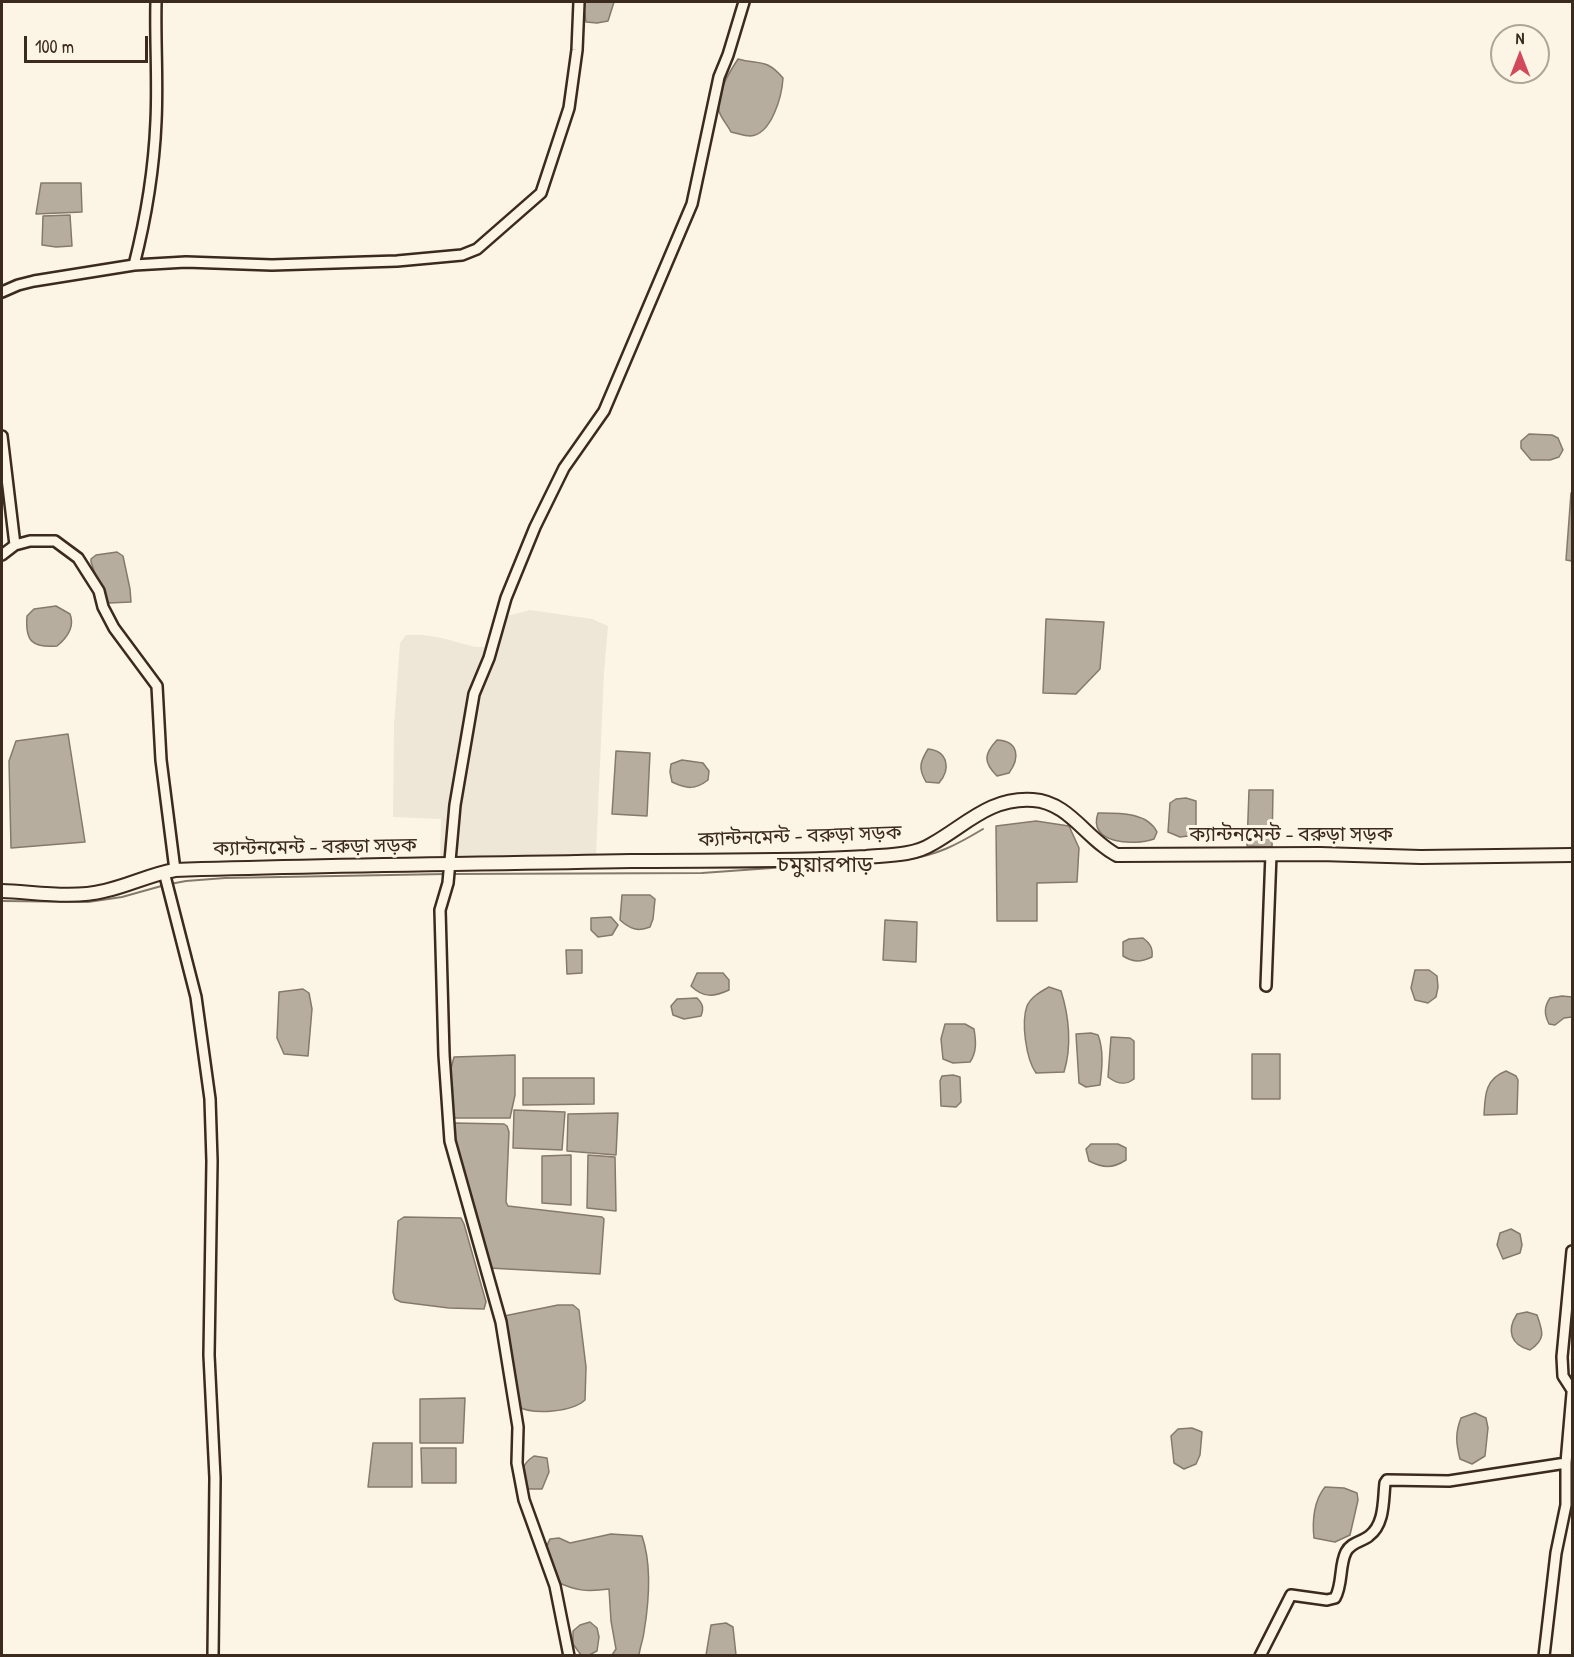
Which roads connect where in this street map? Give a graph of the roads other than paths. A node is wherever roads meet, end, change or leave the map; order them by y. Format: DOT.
graph roads {
  1 [pos="156,2"];
  2 [pos="579,2"];
  3 [pos="744,2"];
  4 [pos="134,265"];
  5 [pos="2,292"];
  6 [pos="2,436"];
  7 [pos="15,545"];
  8 [pos="2,555"];
  9 [pos="1271,854"];
  10 [pos="1572,855"];
  11 [pos="451,865"];
  12 [pos="170,871"];
  13 [pos="2,891"];
  14 [pos="1266,986"];
  15 [pos="1572,1251"];
  16 [pos="1572,1392"];
  17 [pos="1566,1463"];
  18 [pos="213,1656"];
  19 [pos="569,1656"];
  20 [pos="1260,1656"];
  21 [pos="1544,1656"];
  1 -- 4 [label="street"];
  2 -- 4 [label="street"];
  3 -- 11 [label="street"];
  4 -- 5 [label="street"];
  6 -- 7 [label="street"];
  7 -- 8 [label="street"];
  7 -- 12 [label="street"];
  9 -- 10 [label="main road, ক্যান্টনমেন্ট - বরুড়া সড়ক"];
  9 -- 11 [label="main road, ক্যান্টনমেন্ট - বরুড়া সড়ক"];
  9 -- 14 [label="street"];
  11 -- 12 [label="main road, ক্যান্টনমেন্ট - বরুড়া সড়ক"];
  11 -- 19 [label="street"];
  12 -- 13 [label="main road, ক্যান্টনমেন্ট - বরুড়া সড়ক"];
  12 -- 18 [label="street"];
  15 -- 16 [label="street"];
  16 -- 17 [label="street"];
  17 -- 20 [label="street"];
  17 -- 21 [label="street"];
}
